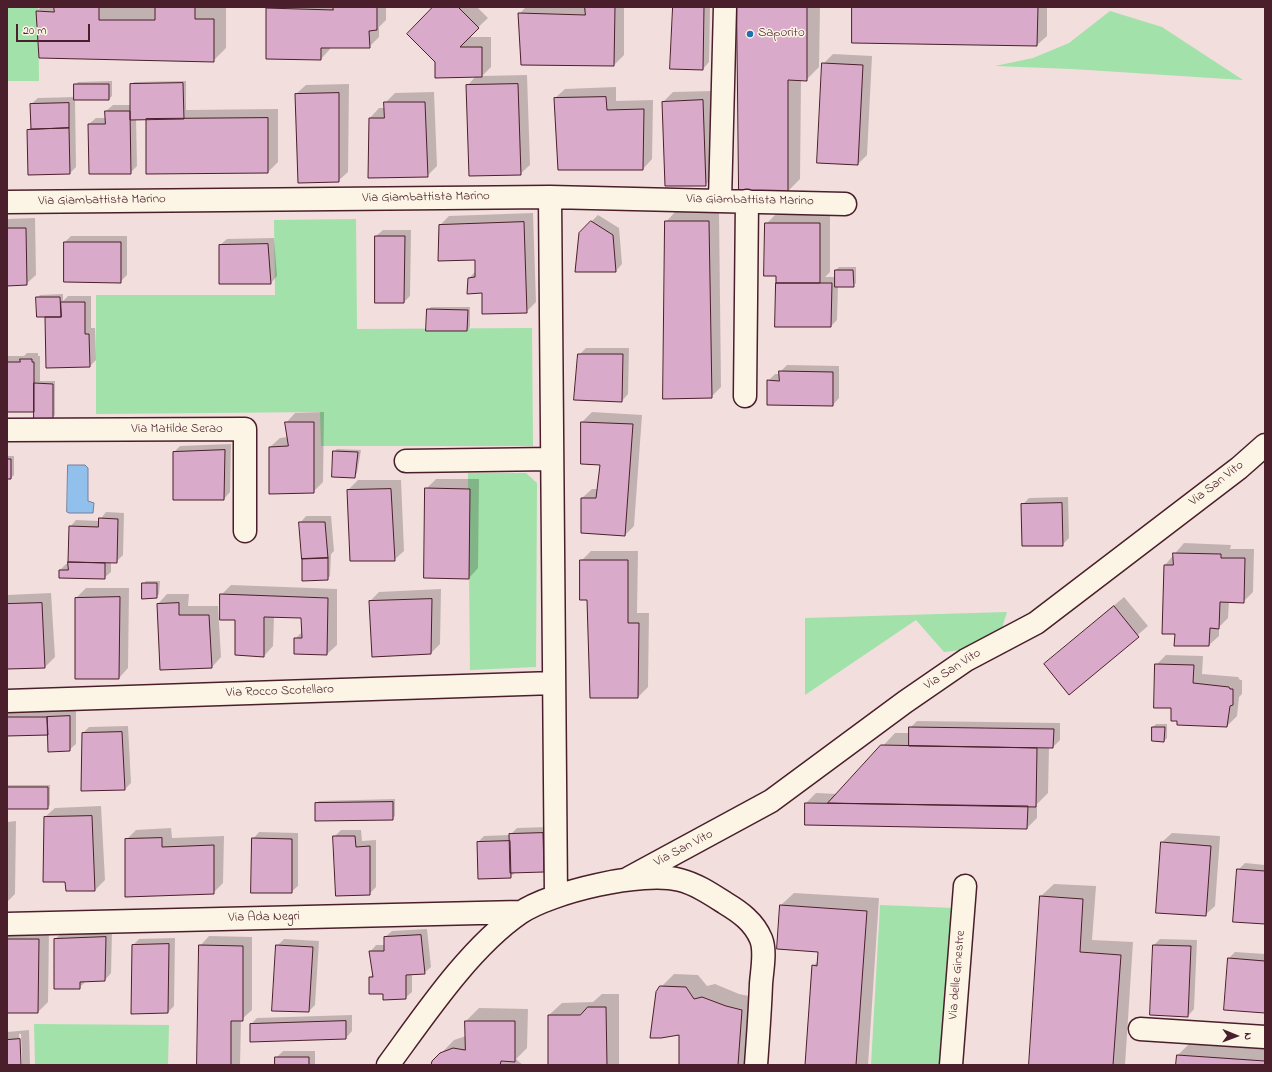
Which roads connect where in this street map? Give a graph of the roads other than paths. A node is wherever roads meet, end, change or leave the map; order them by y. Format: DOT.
graph roads {
  1 [pos="725,7"];
  2 [pos="550,197"];
  3 [pos="720,200"];
  4 [pos="747,201"];
  5 [pos="7,202"];
  6 [pos="845,204"];
  7 [pos="745,396"];
  8 [pos="7,430"];
  9 [pos="1265,445"];
  10 [pos="552,459"];
  11 [pos="406,461"];
  12 [pos="245,531"];
  13 [pos="554,683"];
  14 [pos="7,701"];
  15 [pos="629,878"];
  16 [pos="965,886"];
  17 [pos="556,896"];
  18 [pos="521,912"];
  19 [pos="7,924"];
  20 [pos="1140,1029"];
  21 [pos="1265,1038"];
  22 [pos="388,1065"];
  23 [pos="756,1065"];
  24 [pos="951,1065"];
  1 -- 3 [label="street"];
  2 -- 3 [label="street, Via Giambattista Marino"];
  2 -- 5 [label="street, Via Giambattista Marino"];
  2 -- 10 [label="street"];
  3 -- 4 [label="street, Via Giambattista Marino"];
  4 -- 6 [label="street, Via Giambattista Marino"];
  4 -- 7 [label="street"];
  8 -- 12 [label="street, Via Matilde Serao"];
  9 -- 15 [label="street, Via San Vito"];
  10 -- 11 [label="street"];
  10 -- 13 [label="street"];
  13 -- 14 [label="street, Via Rocco Scotellaro"];
  13 -- 17 [label="street"];
  15 -- 17 [label="street, Via San Vito"];
  15 -- 23 [label="street, Via San Vito"];
  16 -- 24 [label="street, Via delle Ginestre"];
  17 -- 18 [label="street, Via San Vito"];
  18 -- 19 [label="street, Via Ada Negri"];
  18 -- 22 [label="street, Via San Vito"];
  20 -- 21 [label="street"];
}
